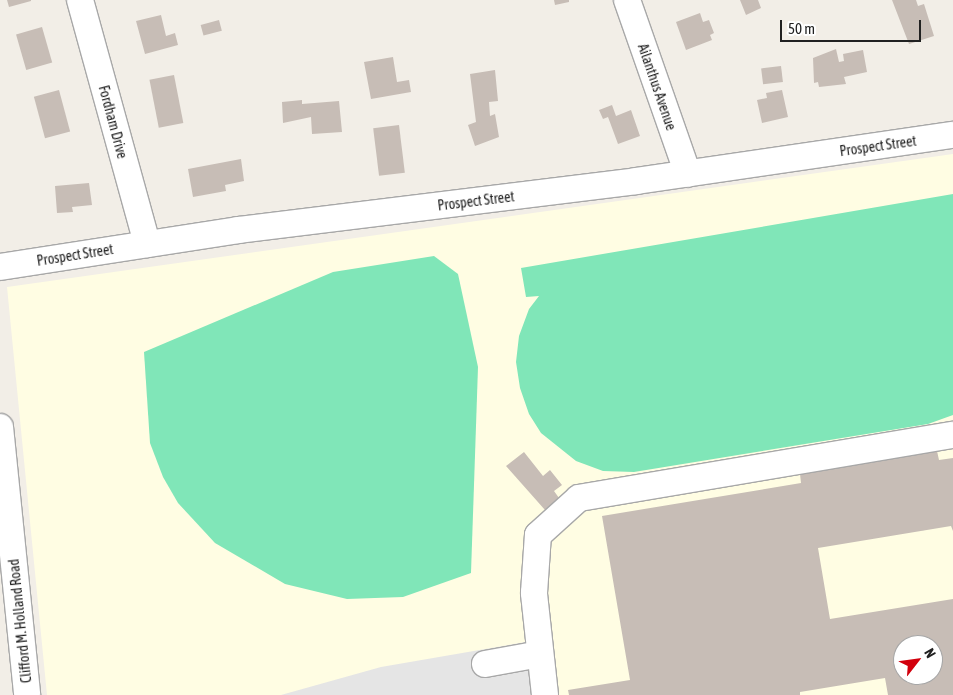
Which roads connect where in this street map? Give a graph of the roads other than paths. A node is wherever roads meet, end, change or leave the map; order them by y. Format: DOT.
graph roads {
  1 [pos="80,0"];
  2 [pos="627,0"];
  3 [pos="953,135"];
  4 [pos="688,174"];
  5 [pos="147,244"];
  6 [pos="0,267"];
  7 [pos="0,427"];
  8 [pos="953,435"];
  9 [pos="540,654"];
  10 [pos="485,664"];
  11 [pos="27,695"];
  12 [pos="545,695"];
  1 -- 5 [label="street, Fordham Drive"];
  2 -- 4 [label="street, Ailanthus Avenue"];
  3 -- 4 [label="street, Prospect Street"];
  4 -- 5 [label="street, Prospect Street"];
  5 -- 6 [label="street, Prospect Street"];
  7 -- 11 [label="street, Clifford M. Holland Road"];
  8 -- 9 [label="street"];
  9 -- 10 [label="street"];
  9 -- 12 [label="street"];
}
